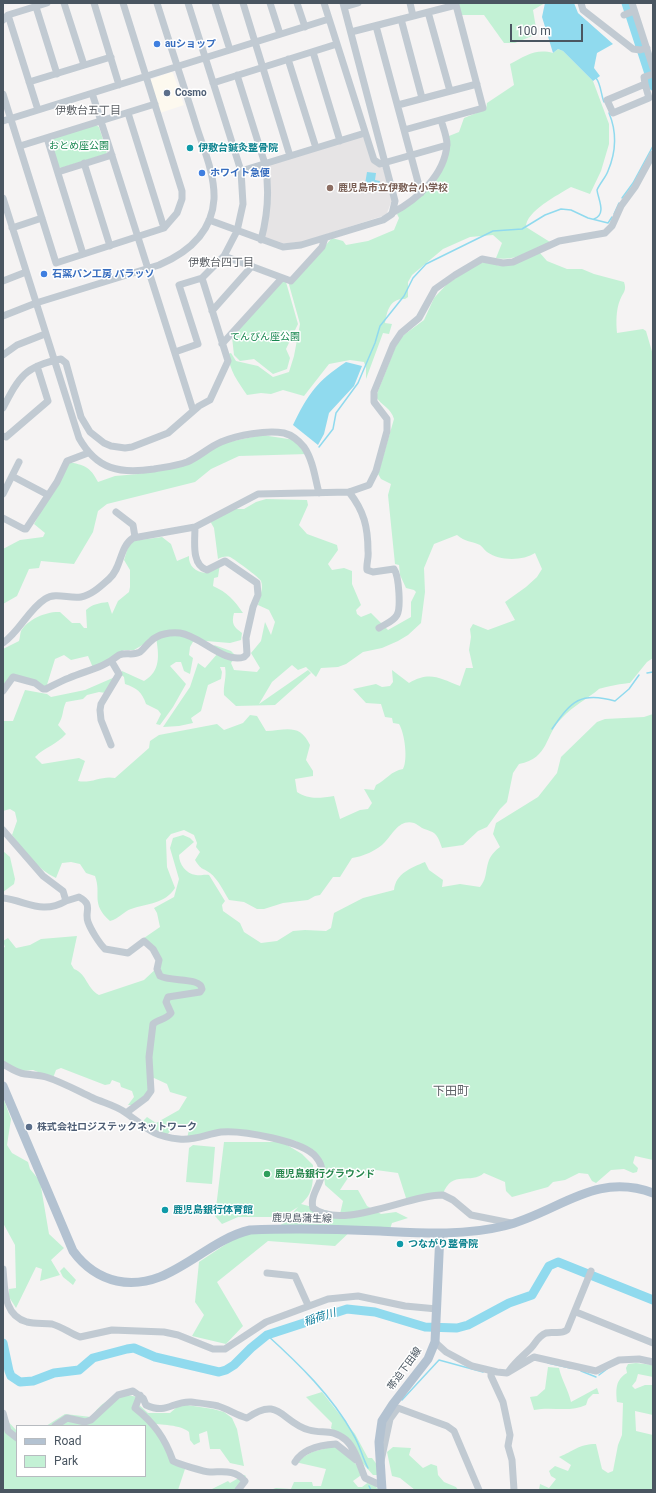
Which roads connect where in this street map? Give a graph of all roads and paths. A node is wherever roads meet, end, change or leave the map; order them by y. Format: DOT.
graph roads {
  1 [pos="47,3"];
  2 [pos="64,3"];
  3 [pos="94,3"];
  4 [pos="123,3"];
  5 [pos="157,3"];
  6 [pos="188,3"];
  7 [pos="215,3"];
  8 [pos="243,3"];
  9 [pos="270,3"];
  10 [pos="297,3"];
  11 [pos="324,3"];
  12 [pos="358,3"];
  13 [pos="410,3"];
  14 [pos="581,3"];
  15 [pos="632,3"];
  16 [pos="343,5"];
  17 [pos="36,7"];
  18 [pos="634,11"];
  19 [pos="428,12"];
  20 [pos="624,15"];
  21 [pos="414,16"];
  22 [pos="6,17"];
  23 [pos="329,19"];
  24 [pos="401,19"];
  25 [pos="376,26"];
  26 [pos="305,27"];
  27 [pos="351,32"];
  28 [pos="280,34"];
  29 [pos="254,42"];
  30 [pos="336,44"];
  31 [pos="643,49"];
  32 [pos="230,50"];
  33 [pos="313,52"];
  34 [pos="111,57"];
  35 [pos="206,58"];
  36 [pos="288,59"];
  37 [pos="84,65"];
  38 [pos="178,66"];
  39 [pos="262,67"];
  40 [pos="653,68"];
  41 [pos="57,74"];
  42 [pos="237,75"];
  43 [pos="651,75"];
  44 [pos="146,76"];
  45 [pos="29,82"];
  46 [pos="213,83"];
  47 [pos="119,84"];
  48 [pos="477,84"];
  49 [pos="645,84"];
  50 [pos="450,91"];
  51 [pos="92,93"];
  52 [pos="3,94"];
  53 [pos="422,98"];
  54 [pos="156,104"];
  55 [pos="398,105"];
  56 [pos="38,110"];
  57 [pos="128,113"];
  58 [pos="11,119"];
  59 [pos="441,120"];
  60 [pos="101,121"];
  61 [pos="3,122"];
  62 [pos="404,130"];
  63 [pos="365,133"];
  64 [pos="47,138"];
  65 [pos="340,141"];
  66 [pos="447,145"];
  67 [pos="20,146"];
  68 [pos="316,148"];
  69 [pos="653,154"];
  70 [pos="112,155"];
  71 [pos="290,156"];
  72 [pos="412,156"];
  73 [pos="386,162"];
  74 [pos="84,163"];
  75 [pos="265,164"];
  76 [pos="240,171"];
  77 [pos="58,172"];
  78 [pos="421,193"];
  79 [pos="3,198"];
  80 [pos="392,214"];
  81 [pos="42,218"];
  82 [pos="209,220"];
  83 [pos="12,228"];
  84 [pos="164,228"];
  85 [pos="237,231"];
  86 [pos="138,237"];
  87 [pos="325,238"];
  88 [pos="261,240"];
  89 [pos="110,246"];
  90 [pos="83,254"];
  91 [pos="224,256"];
  92 [pos="252,266"];
  93 [pos="147,268"];
  94 [pos="26,272"];
  95 [pos="202,278"];
  96 [pos="282,278"];
  97 [pos="3,281"];
  98 [pos="36,303"];
  99 [pos="212,311"];
  100 [pos="3,316"];
  101 [pos="45,334"];
  102 [pos="222,344"];
  103 [pos="175,352"];
  104 [pos="3,355"];
  105 [pos="54,360"];
  106 [pos="37,366"];
  107 [pos="3,408"];
  108 [pos="193,410"];
  109 [pos="3,436"];
  110 [pos="88,453"];
  111 [pos="19,462"];
  112 [pos="12,476"];
  113 [pos="349,492"];
  114 [pos="319,493"];
  115 [pos="3,494"];
  116 [pos="48,495"];
  117 [pos="116,512"];
  118 [pos="3,518"];
  119 [pos="195,527"];
  120 [pos="135,537"];
  121 [pos="379,628"];
  122 [pos="3,643"];
  123 [pos="112,662"];
  124 [pos="3,691"];
  125 [pos="111,745"];
  126 [pos="3,830"];
  127 [pos="3,898"];
  128 [pos="66,901"];
  129 [pos="3,1064"];
  130 [pos="3,1086"];
  131 [pos="126,1113"];
  132 [pos="653,1193"];
  133 [pos="512,1224"];
  134 [pos="440,1233"];
  135 [pos="3,1269"];
  136 [pos="591,1271"];
  137 [pos="267,1273"];
  138 [pos="308,1305"];
  139 [pos="576,1312"];
  140 [pos="436,1314"];
  141 [pos="435,1342"];
  142 [pos="653,1343"];
  143 [pos="653,1362"];
  144 [pos="492,1371"];
  145 [pos="508,1373"];
  146 [pos="140,1395"];
  147 [pos="3,1413"];
  148 [pos="56,1425"];
  149 [pos="16,1437"];
  150 [pos="295,1462"];
  151 [pos="358,1462"];
  152 [pos="380,1463"];
  153 [pos="382,1487"];
  154 [pos="238,1490"];
  155 [pos="479,1490"];
  156 [pos="514,1490"];
  1 -- 17 [label="street"];
  2 -- 37 [label="street"];
  3 -- 34 [label="street"];
  4 -- 44 [label="street"];
  5 -- 38 [label="street"];
  6 -- 35 [label="street"];
  7 -- 32 [label="street"];
  8 -- 29 [label="street"];
  9 -- 28 [label="street"];
  10 -- 26 [label="street"];
  11 -- 23 [label="street"];
  12 -- 16 [label="street"];
  13 -- 21 [label="street"];
  14 -- 31 [label="street"];
  15 -- 18 [label="street"];
  16 -- 27 [label="street"];
  17 -- 22 [label="street"];
  17 -- 41 [label="street"];
  18 -- 20 [label="street"];
  18 -- 31 [label="street"];
  19 -- 21 [label="street"];
  19 -- 48 [label="street"];
  19 -- 50 [label="street"];
  21 -- 24 [label="street"];
  22 -- 45 [label="street"];
  23 -- 26 [label="street"];
  23 -- 30 [label="street"];
  24 -- 25 [label="street"];
  24 -- 53 [label="street"];
  25 -- 27 [label="street"];
  25 -- 55 [label="street"];
  26 -- 28 [label="street"];
  27 -- 73 [label="street"];
  28 -- 29 [label="street"];
  29 -- 32 [label="street"];
  29 -- 39 [label="street"];
  30 -- 33 [label="street"];
  30 -- 63 [label="street"];
  31 -- 40 [label="street"];
  32 -- 35 [label="street"];
  33 -- 36 [label="street"];
  33 -- 65 [label="street"];
  34 -- 37 [label="street"];
  34 -- 47 [label="street"];
  35 -- 38 [label="street"];
  35 -- 46 [label="street"];
  36 -- 39 [label="street"];
  36 -- 68 [label="street"];
  37 -- 41 [label="street"];
  38 -- 44 [label="street"];
  38 -- 82 [label="street"];
  39 -- 42 [label="street"];
  39 -- 71 [label="street"];
  41 -- 45 [label="street"];
  42 -- 46 [label="street"];
  42 -- 75 [label="street"];
  43 -- 49 [label="street"];
  44 -- 47 [label="street"];
  44 -- 54 [label="street"];
  45 -- 56 [label="street"];
  46 -- 76 [label="street"];
  47 -- 51 [label="street"];
  48 -- 50 [label="street"];
  48 -- 59 [label="street"];
  49 -- 49 [label="street"];
  50 -- 53 [label="street"];
  51 -- 56 [label="street"];
  51 -- 60 [label="street"];
  52 -- 58 [label="street"];
  53 -- 55 [label="street"];
  54 -- 57 [label="street"];
  54 -- 84 [label="street"];
  55 -- 62 [label="street"];
  56 -- 58 [label="street"];
  57 -- 60 [label="street"];
  57 -- 84 [label="street"];
  58 -- 61 [label="street"];
  58 -- 67 [label="street"];
  59 -- 62 [label="street"];
  59 -- 66 [label="street"];
  60 -- 64 [label="street"];
  60 -- 70 [label="street"];
  62 -- 72 [label="street"];
  63 -- 65 [label="street"];
  63 -- 73 [label="street"];
  64 -- 67 [label="street"];
  64 -- 77 [label="street"];
  65 -- 68 [label="street"];
  66 -- 72 [label="street"];
  66 -- 78 [label="street"];
  67 -- 81 [label="street"];
  68 -- 71 [label="street"];
  69 -- 113 [label="street"];
  70 -- 74 [label="street"];
  70 -- 86 [label="street"];
  71 -- 75 [label="street"];
  72 -- 73 [label="street"];
  72 -- 78 [label="street"];
  73 -- 80 [label="street"];
  74 -- 77 [label="street"];
  74 -- 89 [label="street"];
  75 -- 76 [label="street"];
  75 -- 88 [label="street"];
  76 -- 85 [label="street"];
  77 -- 90 [label="street"];
  78 -- 80 [label="street"];
  79 -- 83 [label="street"];
  80 -- 87 [label="street"];
  81 -- 83 [label="street"];
  81 -- 90 [label="street"];
  82 -- 85 [label="street"];
  82 -- 93 [label="street"];
  83 -- 94 [label="street"];
  84 -- 86 [label="street"];
  85 -- 88 [label="street"];
  85 -- 91 [label="street"];
  86 -- 89 [label="street"];
  86 -- 93 [label="street"];
  87 -- 88 [label="street"];
  87 -- 96 [label="street"];
  89 -- 90 [label="street"];
  91 -- 92 [label="street"];
  91 -- 95 [label="street"];
  92 -- 96 [label="street"];
  92 -- 99 [label="street"];
  93 -- 98 [label="street"];
  93 -- 103 [label="street"];
  94 -- 97 [label="street"];
  94 -- 98 [label="street"];
  95 -- 99 [label="street"];
  95 -- 103 [label="street"];
  96 -- 102 [label="street"];
  98 -- 100 [label="street"];
  98 -- 101 [label="street"];
  99 -- 102 [label="street"];
  101 -- 104 [label="street"];
  101 -- 105 [label="street"];
  102 -- 108 [label="street"];
  103 -- 108 [label="street"];
  105 -- 106 [label="street"];
  105 -- 108 [label="street"];
  105 -- 110 [label="street"];
  106 -- 107 [label="street"];
  106 -- 109 [label="street"];
  110 -- 114 [label="street"];
  110 -- 116 [label="street"];
  111 -- 112 [label="street"];
  112 -- 115 [label="street"];
  112 -- 116 [label="street"];
  113 -- 114 [label="street"];
  113 -- 121 [label="street"];
  114 -- 119 [label="street"];
  116 -- 118 [label="street"];
  117 -- 120 [label="street"];
  119 -- 120 [label="street"];
  119 -- 123 [label="street"];
  120 -- 122 [label="street"];
  123 -- 124 [label="street"];
  123 -- 125 [label="street"];
  126 -- 128 [label="street"];
  127 -- 128 [label="street"];
  128 -- 131 [label="street"];
  129 -- 131 [label="street"];
  130 -- 134 [label="main road, 鹿児島蒲生線"];
  131 -- 133 [label="street"];
  132 -- 133 [label="main road, 鹿児島蒲生線"];
  133 -- 134 [label="main road, 鹿児島蒲生線"];
  134 -- 140 [label="main road, 帯迫下田線"];
  135 -- 138 [label="street"];
  136 -- 139 [label="street"];
  137 -- 138 [label="street"];
  138 -- 140 [label="street"];
  139 -- 142 [label="street"];
  139 -- 145 [label="street"];
  140 -- 141 [label="main road, 帯迫下田線"];
  141 -- 144 [label="street"];
  141 -- 152 [label="main road, 帯迫下田線"];
  143 -- 145 [label="street"];
  144 -- 145 [label="street"];
  144 -- 156 [label="street"];
  146 -- 148 [label="street"];
  146 -- 151 [label="street"];
  146 -- 154 [label="street"];
  147 -- 149 [label="street"];
  150 -- 151 [label="street"];
  151 -- 153 [label="street"];
  152 -- 153 [label="main road, 帯迫下田線"];
  152 -- 155 [label="street"];
}
